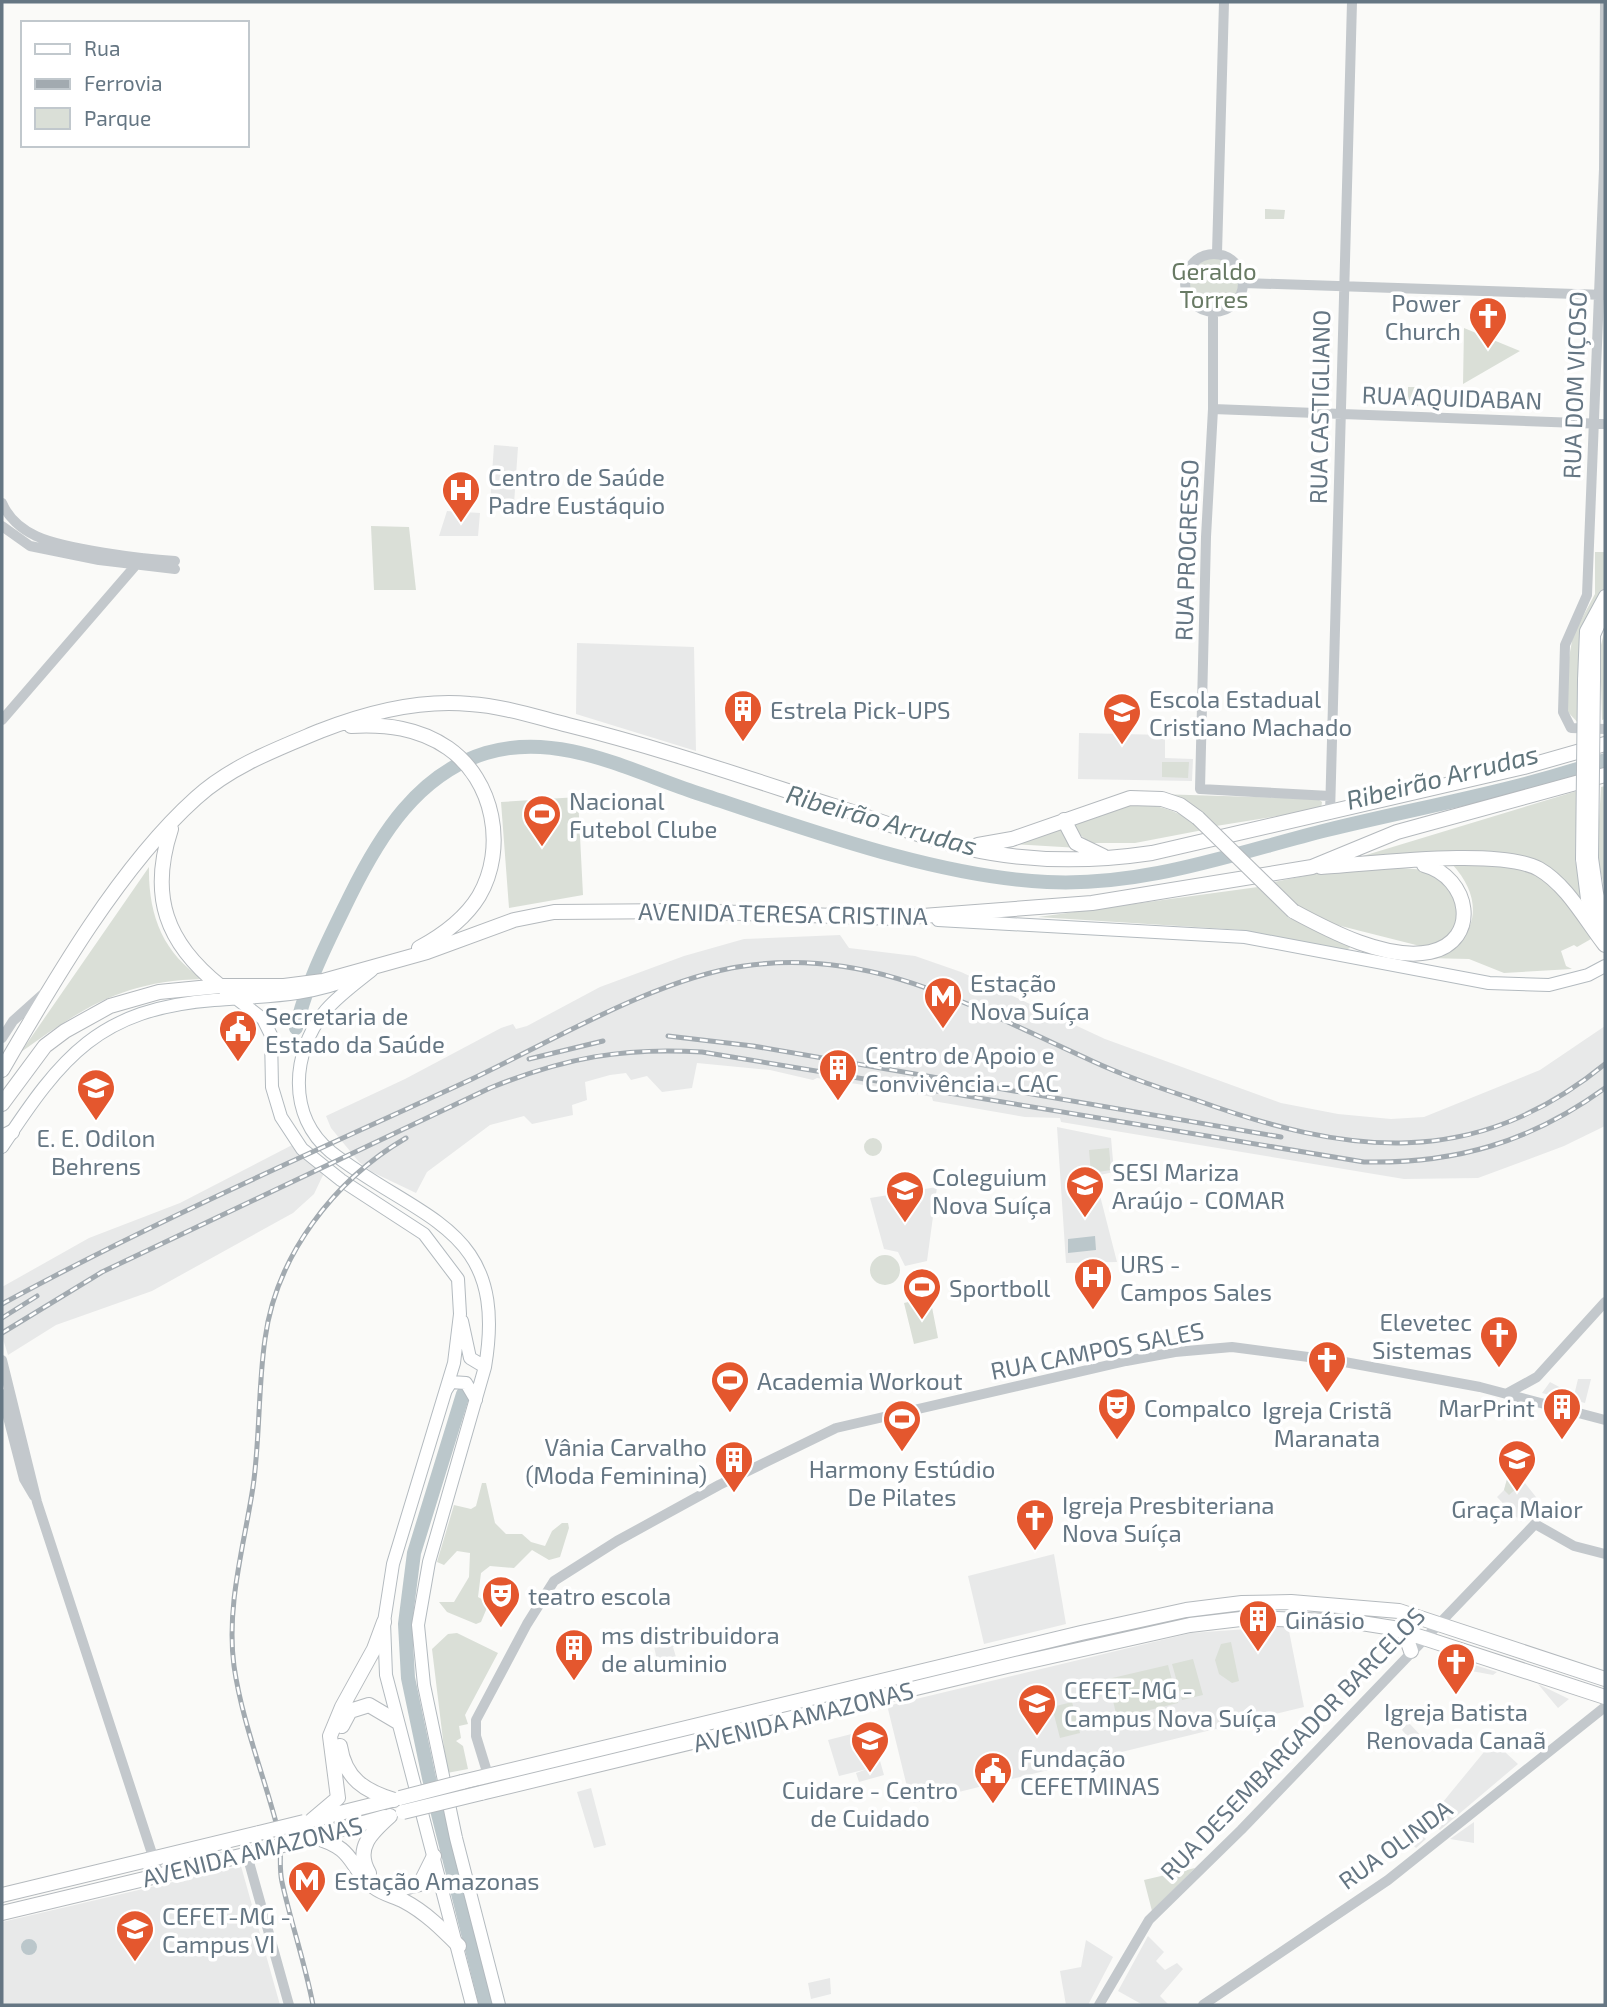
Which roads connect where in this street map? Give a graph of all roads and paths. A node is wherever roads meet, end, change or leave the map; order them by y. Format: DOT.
graph roads {
  1 [pos="1224,2"];
  2 [pos="1352,2"];
  3 [pos="1605,2"];
  4 [pos="1217,253"];
  5 [pos="1244,283"];
  6 [pos="1343,287"];
  7 [pos="1602,295"];
  8 [pos="1213,312"];
  9 [pos="1213,409"];
  10 [pos="1340,413"];
  11 [pos="1593,424"];
  12 [pos="1605,424"];
  13 [pos="2,503"];
  14 [pos="4,521"];
  15 [pos="139,562"];
  16 [pos="175,565"];
  17 [pos="1605,596"];
  18 [pos="1605,611"];
  19 [pos="1589,680"];
  20 [pos="2,720"];
  21 [pos="332,726"];
  22 [pos="1605,729"];
  23 [pos="1605,744"];
  24 [pos="1605,775"];
  25 [pos="1330,796"];
  26 [pos="1330,814"];
  27 [pos="1064,820"];
  28 [pos="172,824"];
  29 [pos="965,848"];
  30 [pos="1587,858"];
  31 [pos="1111,859"];
  32 [pos="1413,862"];
  33 [pos="1312,867"];
  34 [pos="896,918"];
  35 [pos="1605,920"];
  36 [pos="1605,945"];
  37 [pos="1605,966"];
  38 [pos="372,970"];
  39 [pos="220,986"];
  40 [pos="49,989"];
  41 [pos="284,991"];
  42 [pos="238,999"];
  43 [pos="2,1038"];
  44 [pos="2,1070"];
  45 [pos="2,1104"];
  46 [pos="7,1135"];
  47 [pos="2,1147"];
  48 [pos="1605,1302"];
  49 [pos="460,1314"];
  50 [pos="2,1360"];
  51 [pos="486,1361"];
  52 [pos="1537,1377"];
  53 [pos="444,1391"];
  54 [pos="1508,1393"];
  55 [pos="2,1394"];
  56 [pos="476,1400"];
  57 [pos="1540,1401"];
  58 [pos="1605,1420"];
  59 [pos="37,1502"];
  60 [pos="1605,1554"];
  61 [pos="384,1622"];
  62 [pos="1439,1623"];
  63 [pos="1404,1631"];
  64 [pos="1425,1637"];
  65 [pos="1411,1651"];
  66 [pos="1605,1679"];
  67 [pos="1605,1697"];
  68 [pos="1605,1707"];
  69 [pos="397,1721"];
  70 [pos="488,1775"];
  71 [pos="397,1806"];
  72 [pos="308,1821"];
  73 [pos="258,1834"];
  74 [pos="311,1837"];
  75 [pos="252,1853"];
  76 [pos="434,1856"];
  77 [pos="154,1859"];
  78 [pos="159,1875"];
  79 [pos="2,1895"];
  80 [pos="2,1913"];
  81 [pos="459,1946"];
  82 [pos="289,2005"];
  83 [pos="472,2005"];
  84 [pos="499,2005"];
  85 [pos="1099,2005"];
  86 [pos="1203,2005"];
  1 -- 4 [label="street"];
  2 -- 6 [label="street, RUA CASTIGLIANO"];
  3 -- 7 [label="street, RUA DOM VIÇOSO"];
  4 -- 5 [label="street"];
  4 -- 8 [label="street"];
  5 -- 6 [label="street"];
  5 -- 8 [label="street"];
  6 -- 7 [label="street"];
  6 -- 10 [label="street, RUA CASTIGLIANO"];
  7 -- 11 [label="street, RUA DOM VIÇOSO"];
  8 -- 9 [label="street, RUA PROGRESSO"];
  9 -- 10 [label="street, RUA AQUIDABAN"];
  9 -- 25 [label="street, RUA PROGRESSO"];
  10 -- 11 [label="street, RUA AQUIDABAN"];
  10 -- 25 [label="street, RUA CASTIGLIANO"];
  11 -- 12 [label="street, RUA AQUIDABAN"];
  11 -- 22 [label="street, RUA DOM VIÇOSO"];
  13 -- 14 [label="street"];
  14 -- 15 [label="street"];
  15 -- 16 [label="street"];
  15 -- 20 [label="street"];
  17 -- 19 [label="main road"];
  18 -- 19 [label="main road"];
  19 -- 30 [label="main road, bridge"];
  21 -- 28 [label="main road"];
  21 -- 29 [label="main road"];
  21 -- 38 [label="main road"];
  23 -- 26 [label="main road"];
  24 -- 33 [label="main road, AVENIDA TERESA CRISTINA"];
  25 -- 26 [label="street, RUA CASTIGLIANO"];
  26 -- 31 [label="main road"];
  27 -- 29 [label="main road"];
  27 -- 31 [label="main road"];
  27 -- 32 [label="main road, bridge"];
  28 -- 39 [label="main road"];
  28 -- 40 [label="main road"];
  29 -- 31 [label="main road"];
  30 -- 35 [label="main road"];
  30 -- 36 [label="main road"];
  32 -- 33 [label="main road"];
  32 -- 36 [label="main road"];
  33 -- 34 [label="main road, AVENIDA TERESA CRISTINA"];
  34 -- 37 [label="main road"];
  34 -- 38 [label="main road, AVENIDA TERESA CRISTINA"];
  38 -- 41 [label="main road"];
  38 -- 51 [label="main road"];
  39 -- 41 [label="main road"];
  39 -- 42 [label="main road"];
  39 -- 45 [label="main road"];
  40 -- 43 [label="street"];
  40 -- 44 [label="main road"];
  41 -- 42 [label="main road"];
  42 -- 46 [label="main road"];
  42 -- 49 [label="main road"];
  46 -- 47 [label="main road"];
  48 -- 52 [label="street"];
  49 -- 51 [label="main road"];
  49 -- 53 [label="main road"];
  50 -- 59 [label="street"];
  51 -- 56 [label="main road"];
  52 -- 54 [label="street"];
  52 -- 57 [label="street"];
  53 -- 56 [label="main road"];
  53 -- 61 [label="main road"];
  54 -- 57 [label="street, RUA CAMPOS SALES"];
  54 -- 70 [label="street, RUA CAMPOS SALES"];
  55 -- 59 [label="street"];
  56 -- 84 [label="main road"];
  57 -- 58 [label="street, RUA CAMPOS SALES"];
  59 -- 77 [label="street"];
  60 -- 62 [label="street, RUA DESEMBARGADOR BARCELOS"];
  61 -- 69 [label="main road"];
  61 -- 72 [label="main road"];
  62 -- 64 [label="street, RUA DESEMBARGADOR BARCELOS"];
  62 -- 66 [label="main road, AVENIDA AMAZONAS"];
  62 -- 70 [label="main road, AVENIDA AMAZONAS"];
  63 -- 64 [label="main road, AVENIDA AMAZONAS"];
  63 -- 65 [label="main road"];
  63 -- 71 [label="main road, AVENIDA AMAZONAS, bridge"];
  64 -- 65 [label="street, RUA DESEMBARGADOR BARCELOS"];
  64 -- 67 [label="main road, AVENIDA AMAZONAS"];
  65 -- 85 [label="street, RUA DESEMBARGADOR BARCELOS"];
  68 -- 86 [label="street, RUA OLINDA"];
  69 -- 71 [label="main road"];
  69 -- 76 [label="main road"];
  70 -- 71 [label="main road, AVENIDA AMAZONAS, bridge"];
  71 -- 72 [label="main road, AVENIDA AMAZONAS"];
  71 -- 74 [label="main road, AVENIDA AMAZONAS"];
  71 -- 76 [label="main road"];
  72 -- 73 [label="main road, AVENIDA AMAZONAS, bridge"];
  73 -- 75 [label="main road"];
  73 -- 77 [label="main road, AVENIDA AMAZONAS"];
  74 -- 75 [label="main road, AVENIDA AMAZONAS, bridge"];
  74 -- 81 [label="main road"];
  75 -- 78 [label="main road, AVENIDA AMAZONAS"];
  75 -- 82 [label="street"];
  76 -- 81 [label="main road"];
  77 -- 78 [label="street"];
  77 -- 79 [label="main road, AVENIDA AMAZONAS"];
  78 -- 80 [label="main road, AVENIDA AMAZONAS"];
  81 -- 83 [label="main road"];
}
